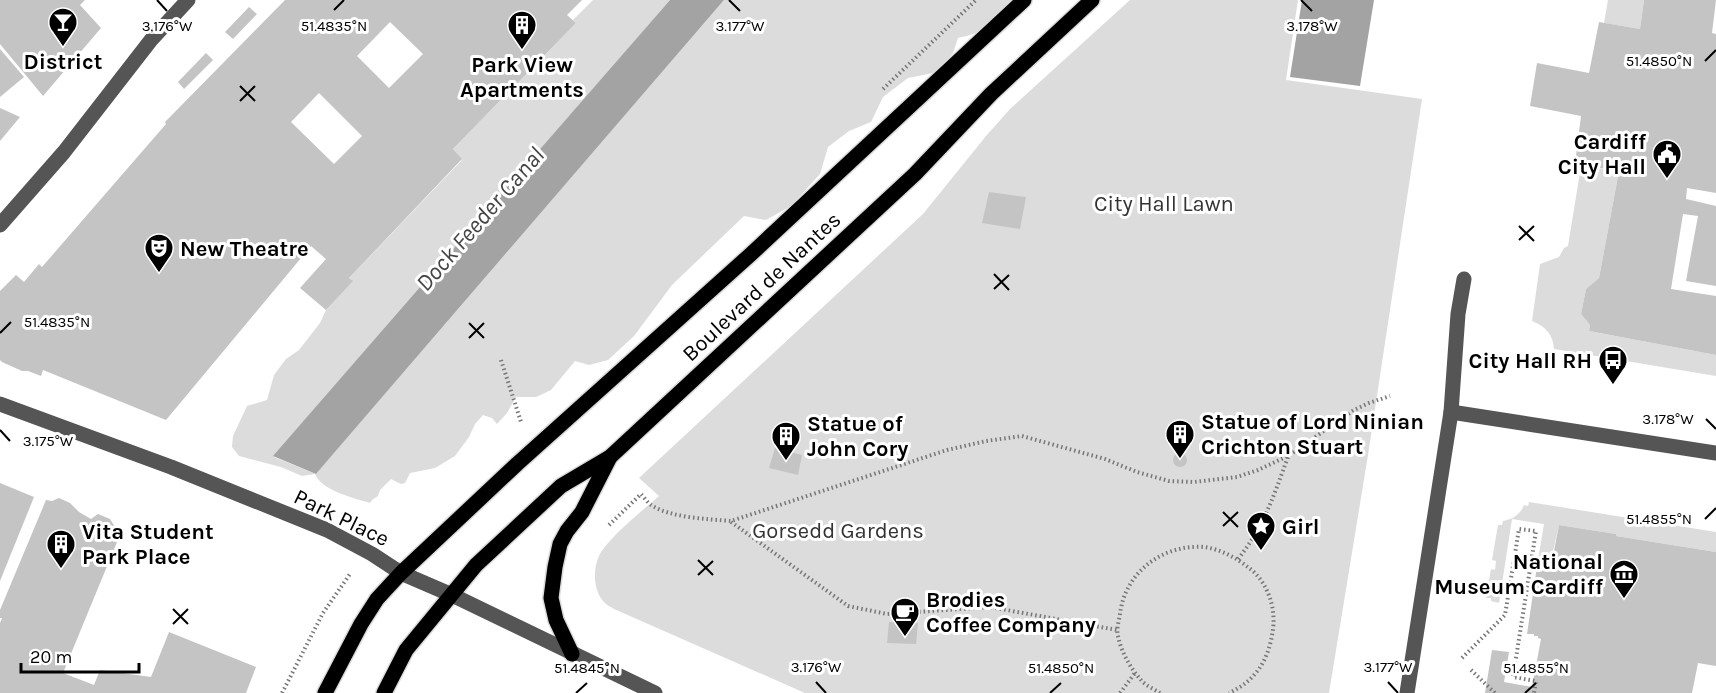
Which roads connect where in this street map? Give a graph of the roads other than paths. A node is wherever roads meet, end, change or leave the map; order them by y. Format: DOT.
graph roads {
  1 [pos="188,0"];
  2 [pos="1024,0"];
  3 [pos="1092,0"];
  4 [pos="0,225"];
  5 [pos="1464,279"];
  6 [pos="0,404"];
  7 [pos="1451,412"];
  8 [pos="1716,453"];
  9 [pos="610,457"];
  10 [pos="400,573"];
  11 [pos="452,595"];
  12 [pos="572,654"];
  13 [pos="325,693"];
  14 [pos="384,693"];
  15 [pos="655,693"];
  16 [pos="1407,693"];
  1 -- 4 [label="street"];
  2 -- 10 [label="main road, Boulevard de Nantes"];
  3 -- 9 [label="main road, Boulevard de Nantes"];
  5 -- 7 [label="street"];
  6 -- 10 [label="street, Park Place"];
  7 -- 8 [label="street"];
  7 -- 16 [label="street"];
  9 -- 11 [label="main road, Boulevard de Nantes"];
  9 -- 12 [label="main road"];
  10 -- 11 [label="street, Park Place"];
  10 -- 13 [label="main road, Boulevard de Nantes"];
  11 -- 12 [label="street, Park Place"];
  11 -- 14 [label="main road, Boulevard de Nantes"];
  12 -- 15 [label="street, Park Place"];
}
